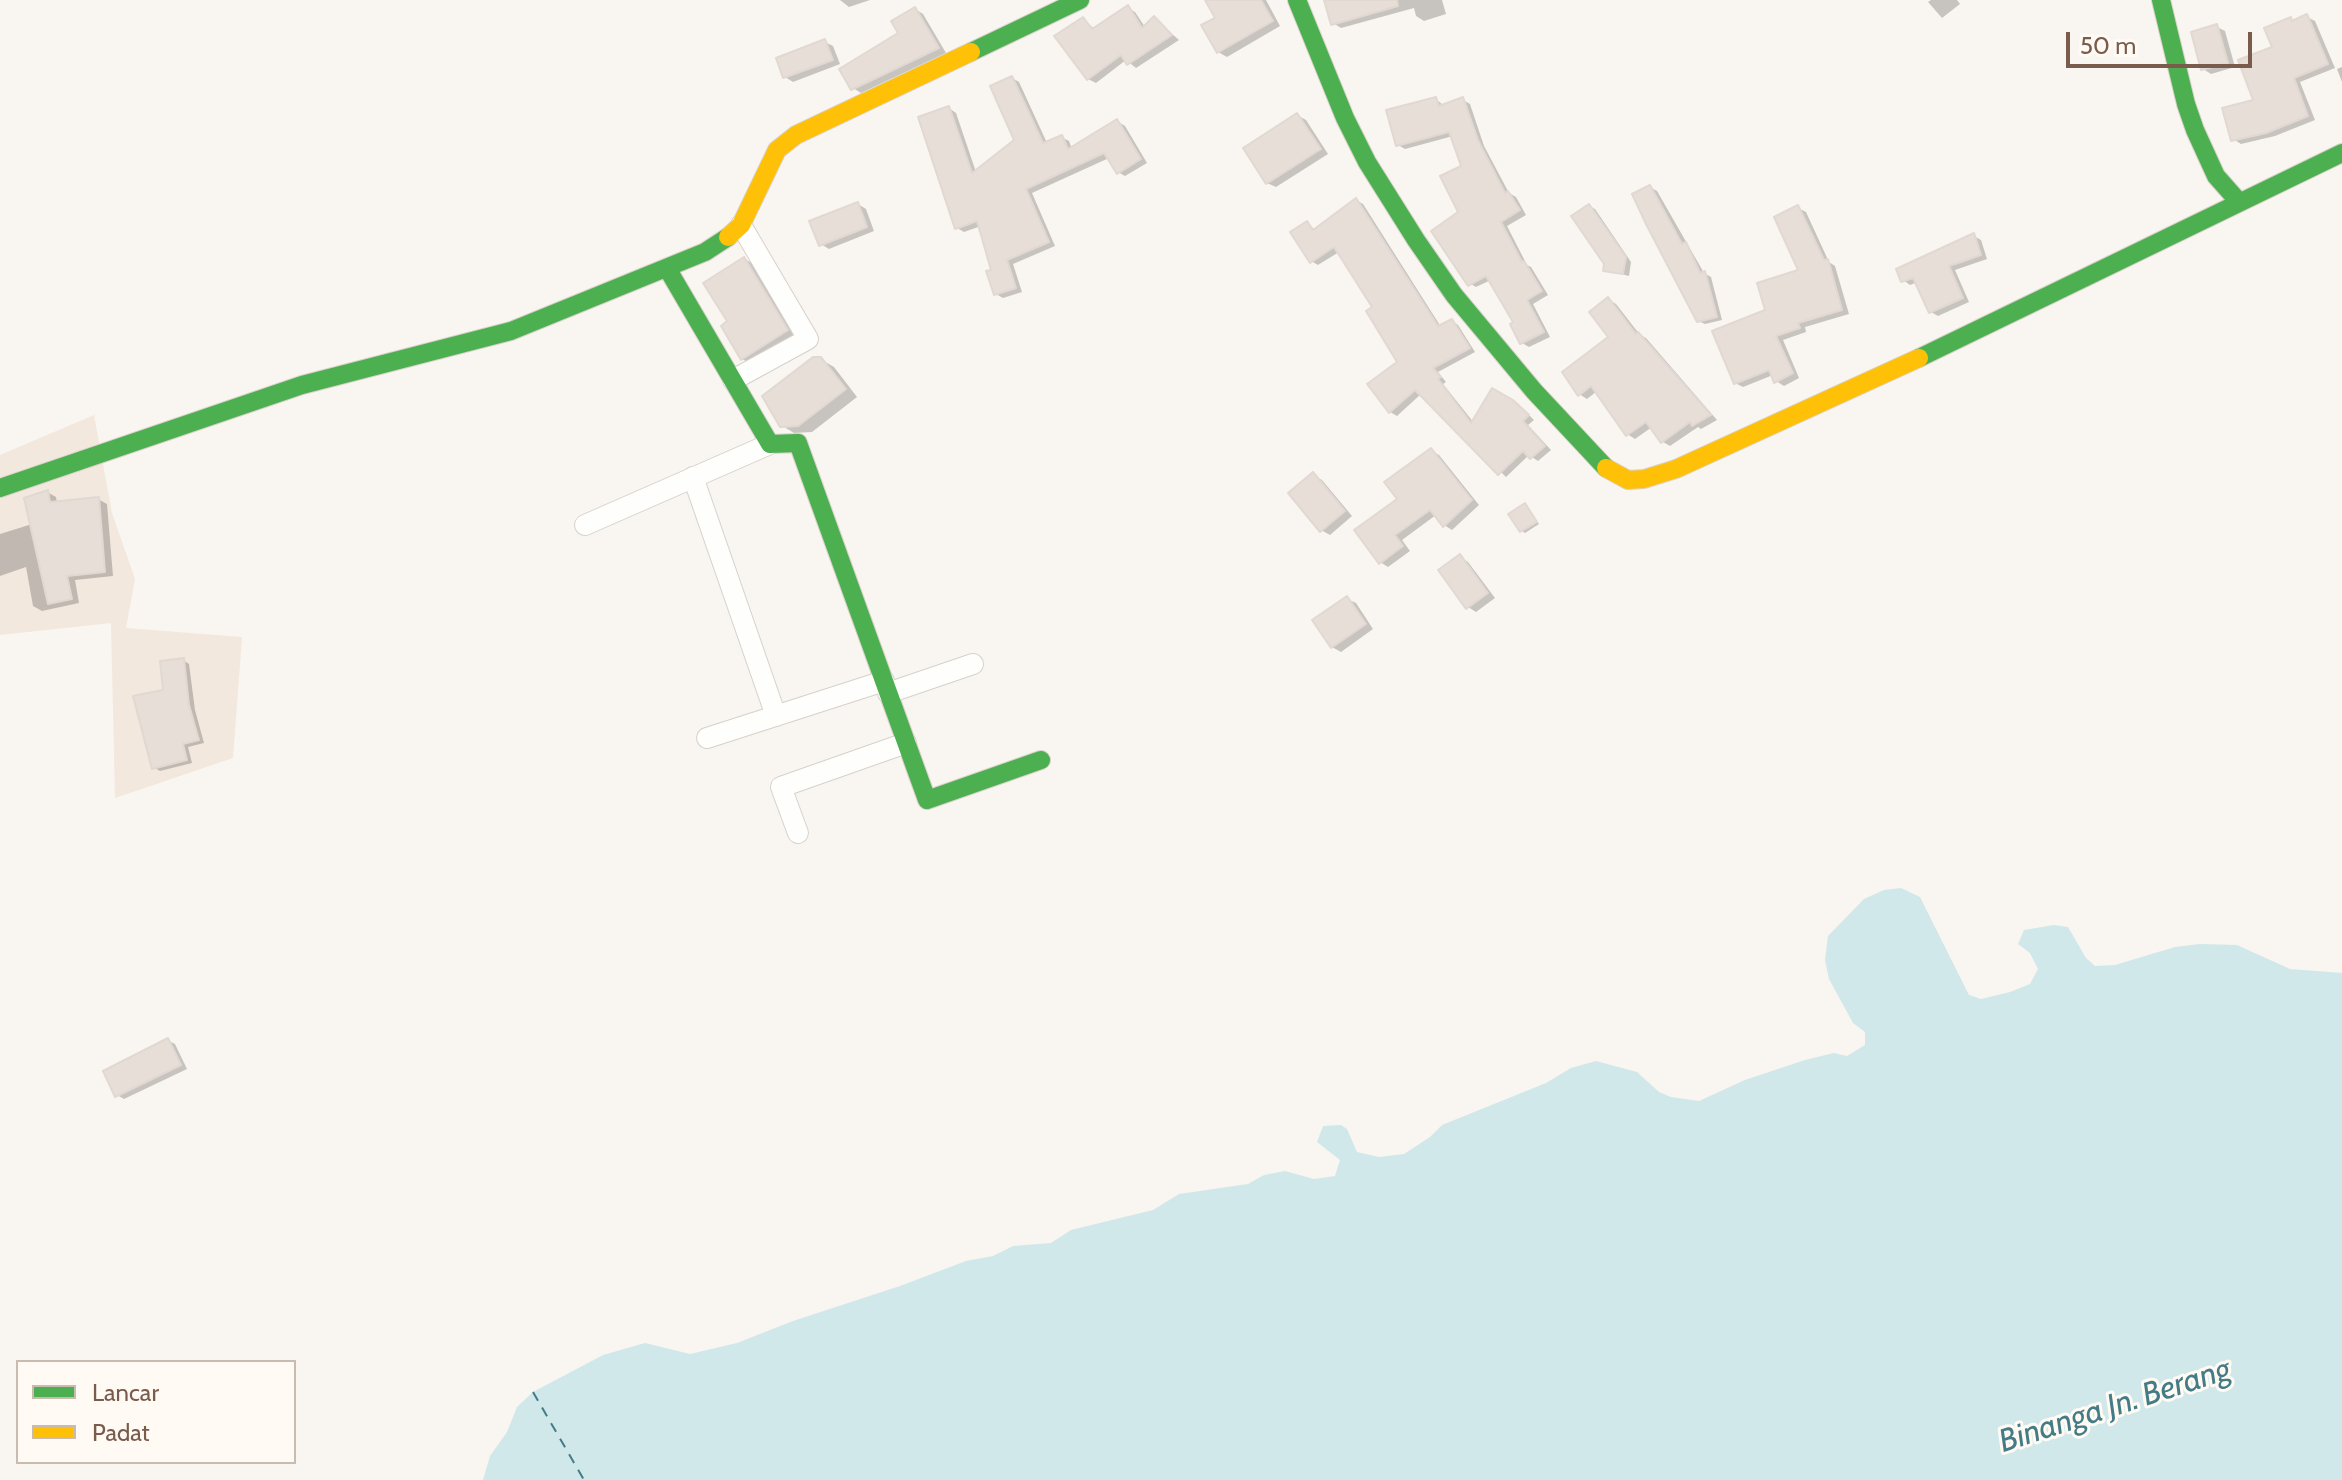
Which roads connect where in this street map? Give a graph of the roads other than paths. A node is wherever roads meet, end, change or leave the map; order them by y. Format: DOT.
graph roads {
  1 [pos="1080,0"];
  2 [pos="1297,0"];
  3 [pos="2161,0"];
  4 [pos="2342,153"];
  5 [pos="2239,202"];
  6 [pos="741,225"];
  7 [pos="667,268"];
  8 [pos="733,380"];
  9 [pos="770,444"];
  10 [pos="693,477"];
  11 [pos="0,488"];
  12 [pos="585,525"];
  13 [pos="973,664"];
  14 [pos="886,687"];
  15 [pos="776,716"];
  16 [pos="707,738"];
  17 [pos="906,743"];
  18 [pos="1041,760"];
  19 [pos="798,833"];
  1 -- 6 [label="street"];
  2 -- 5 [label="street"];
  3 -- 5 [label="street"];
  4 -- 5 [label="street"];
  6 -- 7 [label="street"];
  6 -- 8 [label="street"];
  7 -- 8 [label="street"];
  7 -- 11 [label="street"];
  8 -- 9 [label="street"];
  9 -- 10 [label="street"];
  9 -- 14 [label="street"];
  10 -- 12 [label="street"];
  10 -- 15 [label="street"];
  13 -- 14 [label="street"];
  14 -- 15 [label="street"];
  14 -- 17 [label="street"];
  15 -- 16 [label="street"];
  17 -- 18 [label="street"];
  17 -- 19 [label="street"];
}
